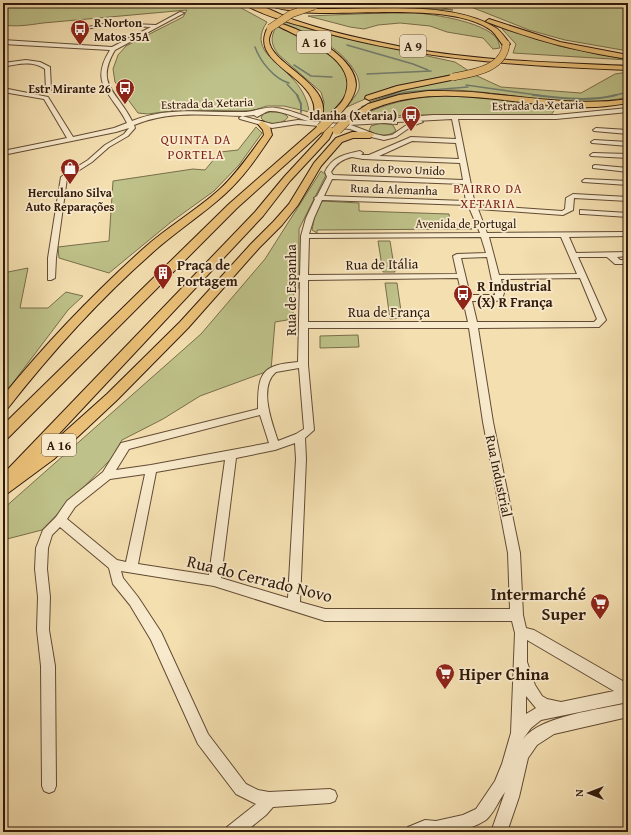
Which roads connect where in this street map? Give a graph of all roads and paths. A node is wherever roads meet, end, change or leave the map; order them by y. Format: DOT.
graph roads {
  1 [pos="237,3"];
  2 [pos="246,3"];
  3 [pos="257,3"];
  4 [pos="268,3"];
  5 [pos="328,3"];
  6 [pos="443,6"];
  7 [pos="182,13"];
  8 [pos="156,26"];
  9 [pos="74,30"];
  10 [pos="3,42"];
  11 [pos="113,49"];
  12 [pos="628,57"];
  13 [pos="3,60"];
  14 [pos="21,62"];
  15 [pos="628,64"];
  16 [pos="3,65"];
  17 [pos="628,68"];
  18 [pos="49,89"];
  19 [pos="3,90"];
  20 [pos="628,101"];
  21 [pos="628,110"];
  22 [pos="262,112"];
  23 [pos="220,114"];
  24 [pos="292,114"];
  25 [pos="451,117"];
  26 [pos="338,120"];
  27 [pos="390,121"];
  28 [pos="370,122"];
  29 [pos="260,123"];
  30 [pos="131,124"];
  31 [pos="283,125"];
  32 [pos="324,128"];
  33 [pos="596,130"];
  34 [pos="401,131"];
  35 [pos="628,132"];
  36 [pos="370,135"];
  37 [pos="394,136"];
  38 [pos="71,139"];
  39 [pos="459,141"];
  40 [pos="594,142"];
  41 [pos="628,144"];
  42 [pos="376,149"];
  43 [pos="3,153"];
  44 [pos="353,155"];
  45 [pos="593,155"];
  46 [pos="628,156"];
  47 [pos="369,158"];
  48 [pos="462,161"];
  49 [pos="595,168"];
  50 [pos="628,170"];
  51 [pos="330,177"];
  52 [pos="585,181"];
  53 [pos="466,182"];
  54 [pos="628,183"];
  55 [pos="318,198"];
  56 [pos="628,198"];
  57 [pos="472,205"];
  58 [pos="583,212"];
  59 [pos="628,215"];
  60 [pos="564,234"];
  61 [pos="628,234"];
  62 [pos="483,235"];
  63 [pos="304,236"];
  64 [pos="609,254"];
  65 [pos="628,254"];
  66 [pos="489,255"];
  67 [pos="574,255"];
  68 [pos="628,262"];
  69 [pos="461,276"];
  70 [pos="583,276"];
  71 [pos="496,277"];
  72 [pos="52,278"];
  73 [pos="303,278"];
  74 [pos="466,298"];
  75 [pos="473,324"];
  76 [pos="304,325"];
  77 [pos="303,362"];
  78 [pos="3,405"];
  79 [pos="263,411"];
  80 [pos="3,434"];
  81 [pos="300,437"];
  82 [pos="275,446"];
  83 [pos="231,455"];
  84 [pos="151,469"];
  85 [pos="107,475"];
  86 [pos="3,483"];
  87 [pos="3,489"];
  88 [pos="60,520"];
  89 [pos="114,565"];
  90 [pos="131,568"];
  91 [pos="214,581"];
  92 [pos="294,605"];
  93 [pos="517,615"];
  94 [pos="520,633"];
  95 [pos="521,656"];
  96 [pos="628,692"];
  97 [pos="628,695"];
  98 [pos="564,709"];
  99 [pos="628,710"];
  100 [pos="523,738"];
  101 [pos="49,786"];
  102 [pos="330,796"];
  103 [pos="269,800"];
  104 [pos="437,828"];
  105 [pos="232,832"];
  106 [pos="413,832"];
  107 [pos="454,832"];
  108 [pos="498,832"];
  1 -- 26 [label="highway, A 16"];
  2 -- 17 [label="highway, A 9"];
  3 -- 15 [label="highway, A 9"];
  4 -- 26 [label="highway, A 16, bridge"];
  5 -- 32 [label="highway, bridge"];
  6 -- 12 [label="highway"];
  7 -- 8 [label="street"];
  8 -- 9 [label="street"];
  8 -- 11 [label="street"];
  10 -- 11 [label="street"];
  11 -- 30 [label="street"];
  13 -- 14 [label="street"];
  14 -- 16 [label="street"];
  14 -- 18 [label="street"];
  19 -- 38 [label="street"];
  20 -- 26 [label="highway"];
  21 -- 25 [label="street, Estrada da Xetaria"];
  22 -- 23 [label="street, Estrada da Xetaria"];
  22 -- 24 [label="street, Estrada da Xetaria"];
  22 -- 29 [label="street"];
  23 -- 29 [label="street"];
  23 -- 30 [label="street, Estrada da Xetaria"];
  24 -- 28 [label="street, Estrada da Xetaria"];
  24 -- 31 [label="street"];
  25 -- 27 [label="street, Estrada da Xetaria"];
  25 -- 34 [label="street, Estrada da Xetaria"];
  25 -- 39 [label="street"];
  26 -- 32 [label="highway, bridge"];
  26 -- 32 [label="highway, A 16, bridge"];
  27 -- 28 [label="street, Estrada da Xetaria"];
  27 -- 34 [label="street"];
  28 -- 36 [label="street"];
  29 -- 31 [label="street"];
  29 -- 78 [label="highway"];
  30 -- 38 [label="street, Estrada da Xetaria"];
  30 -- 72 [label="street"];
  31 -- 36 [label="street"];
  32 -- 80 [label="highway, A 16"];
  32 -- 86 [label="highway, A 16"];
  33 -- 35 [label="street"];
  34 -- 37 [label="street, Estrada da Xetaria"];
  36 -- 37 [label="street"];
  36 -- 42 [label="street"];
  36 -- 87 [label="highway, A 16"];
  37 -- 42 [label="street"];
  38 -- 43 [label="street, Estrada da Xetaria"];
  39 -- 47 [label="street"];
  39 -- 48 [label="street"];
  40 -- 41 [label="street"];
  42 -- 44 [label="street"];
  44 -- 47 [label="street"];
  44 -- 51 [label="street"];
  45 -- 46 [label="street"];
  47 -- 48 [label="street"];
  48 -- 53 [label="street"];
  49 -- 50 [label="street"];
  51 -- 53 [label="street, Rua do Povo Unido"];
  51 -- 55 [label="street, Rua de Espanha"];
  52 -- 54 [label="street"];
  53 -- 57 [label="street"];
  55 -- 57 [label="street, Rua da Alemanha"];
  55 -- 63 [label="street, Rua de Espanha"];
  56 -- 57 [label="street, Rua da Alemanha"];
  57 -- 62 [label="street"];
  58 -- 59 [label="street"];
  60 -- 61 [label="street, Avenida de Portugal"];
  60 -- 62 [label="street, Avenida de Portugal"];
  60 -- 67 [label="street"];
  62 -- 63 [label="street, Avenida de Portugal"];
  62 -- 66 [label="street"];
  63 -- 73 [label="street, Rua de Espanha"];
  64 -- 65 [label="street"];
  64 -- 67 [label="street"];
  64 -- 68 [label="street"];
  66 -- 69 [label="street, Rua Industrial"];
  66 -- 71 [label="street"];
  67 -- 70 [label="street"];
  69 -- 73 [label="street, Rua de Itália"];
  69 -- 74 [label="street, Rua Industrial"];
  70 -- 71 [label="street"];
  70 -- 75 [label="street, Rua de França"];
  71 -- 74 [label="street"];
  73 -- 76 [label="street, Rua de Espanha"];
  74 -- 75 [label="street, Rua Industrial"];
  75 -- 76 [label="street, Rua de França"];
  75 -- 93 [label="street, Rua Industrial"];
  76 -- 77 [label="street, Rua de Espanha"];
  77 -- 79 [label="street"];
  77 -- 81 [label="street, Rua de Espanha"];
  79 -- 82 [label="street"];
  79 -- 85 [label="street"];
  81 -- 82 [label="street"];
  81 -- 92 [label="street"];
  82 -- 83 [label="street"];
  83 -- 84 [label="street"];
  83 -- 91 [label="street"];
  84 -- 85 [label="street"];
  84 -- 90 [label="street"];
  85 -- 88 [label="street"];
  88 -- 89 [label="street, Rua do Cerrado Novo"];
  88 -- 101 [label="street"];
  89 -- 90 [label="street, Rua do Cerrado Novo"];
  89 -- 103 [label="street"];
  90 -- 91 [label="street, Rua do Cerrado Novo"];
  91 -- 92 [label="street, Rua do Cerrado Novo"];
  92 -- 93 [label="street, Rua do Cerrado Novo"];
  93 -- 94 [label="street, Rua Industrial"];
  94 -- 95 [label="street, Rua Industrial"];
  94 -- 96 [label="street"];
  95 -- 98 [label="street, Rua Industrial"];
  95 -- 100 [label="street, Rua Industrial"];
  97 -- 98 [label="street"];
  98 -- 100 [label="street"];
  99 -- 100 [label="street"];
  100 -- 104 [label="street, Rua Industrial"];
  100 -- 108 [label="street, Rua Industrial"];
  102 -- 103 [label="street"];
  103 -- 105 [label="street"];
  104 -- 106 [label="street, Rua Industrial"];
  104 -- 107 [label="street"];
}
